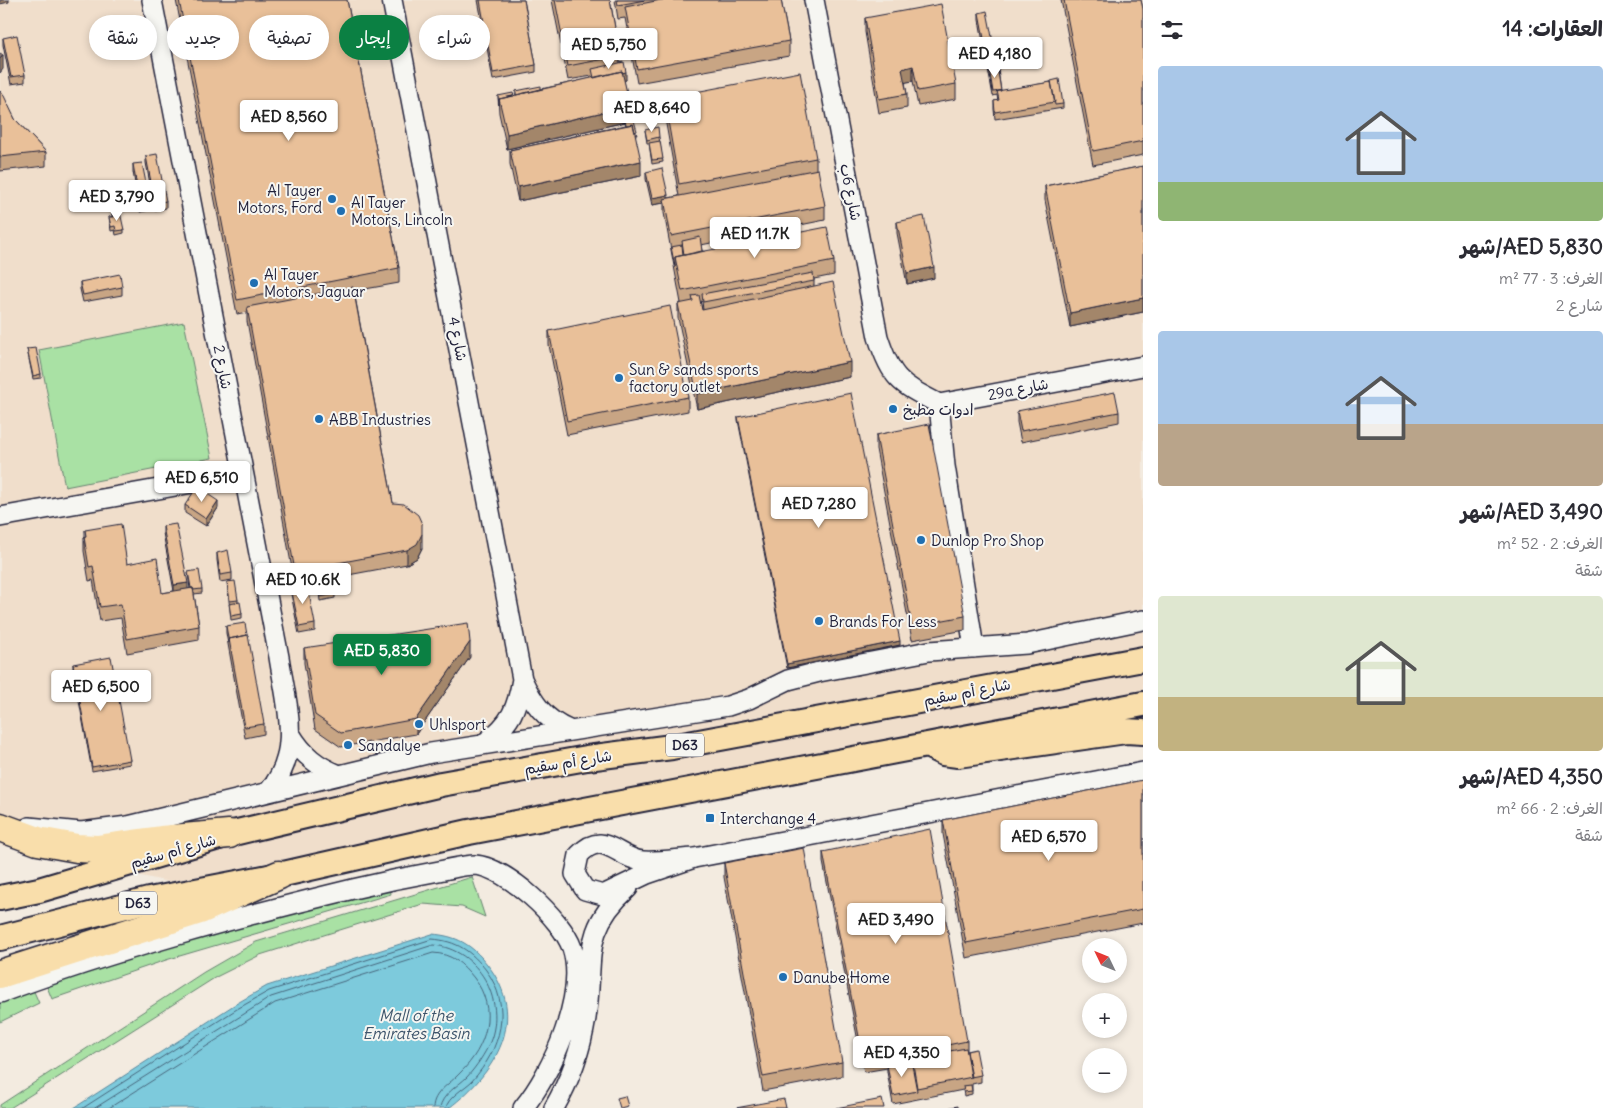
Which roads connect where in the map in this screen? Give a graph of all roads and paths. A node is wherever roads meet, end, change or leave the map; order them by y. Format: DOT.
graph roads {
  1 [pos="152,0"];
  2 [pos="392,0"];
  3 [pos="814,0"];
  4 [pos="1143,366"];
  5 [pos="940,404"];
  6 [pos="243,474"];
  7 [pos="0,517"];
  8 [pos="1143,620"];
  9 [pos="974,648"];
  10 [pos="1143,658"];
  11 [pos="522,679"];
  12 [pos="1143,704"];
  13 [pos="569,730"];
  14 [pos="1143,732"];
  15 [pos="291,735"];
  16 [pos="486,742"];
  17 [pos="925,744"];
  18 [pos="1143,772"];
  19 [pos="339,775"];
  20 [pos="269,791"];
  21 [pos="0,820"];
  22 [pos="0,826"];
  23 [pos="229,834"];
  24 [pos="694,858"];
  25 [pos="647,874"];
  26 [pos="279,875"];
  27 [pos="0,898"];
  28 [pos="0,938"];
  29 [pos="0,974"];
  30 [pos="0,992"];
  31 [pos="523,1108"];
  32 [pos="554,1108"];
  1 -- 6 [label="street, شارع 2"];
  2 -- 11 [label="street, شارع 4"];
  3 -- 5 [label="street, شارع 6ب"];
  4 -- 5 [label="street, 29a شارع"];
  5 -- 9 [label="street"];
  6 -- 7 [label="street"];
  6 -- 15 [label="street, شارع 2"];
  8 -- 9 [label="street"];
  9 -- 13 [label="street"];
  10 -- 23 [label="main road, شارع أم سقيم / D63"];
  11 -- 13 [label="street, شارع 4"];
  11 -- 16 [label="street, شارع 4"];
  12 -- 17 [label="main road, D63"];
  13 -- 16 [label="street"];
  14 -- 17 [label="main road"];
  15 -- 19 [label="street, شارع 2"];
  15 -- 20 [label="street, شارع 2"];
  16 -- 19 [label="street"];
  17 -- 26 [label="main road, D63"];
  18 -- 24 [label="street"];
  19 -- 20 [label="street"];
  20 -- 21 [label="street"];
  22 -- 23 [label="highway"];
  23 -- 27 [label="main road, شارع أم سقيم / D63"];
  24 -- 25 [label="street"];
  24 -- 25 [label="street"];
  25 -- 32 [label="street"];
  26 -- 28 [label="main road, D63"];
  26 -- 29 [label="highway"];
  30 -- 31 [label="street"];
}
